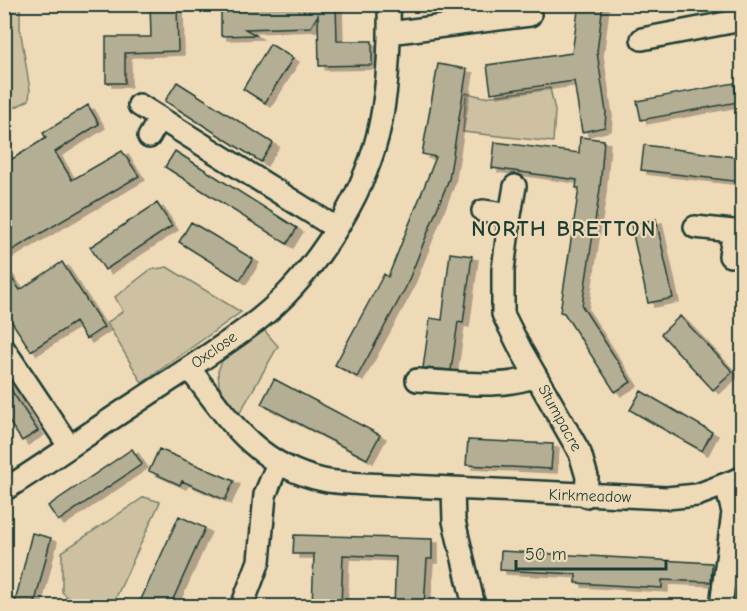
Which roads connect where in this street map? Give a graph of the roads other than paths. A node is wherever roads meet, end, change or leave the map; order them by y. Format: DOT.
graph roads {
  1 [pos="389,4"];
  2 [pos="505,11"];
  3 [pos="530,15"];
  4 [pos="742,20"];
  5 [pos="389,33"];
  6 [pos="642,39"];
  7 [pos="139,105"];
  8 [pos="160,118"];
  9 [pos="149,137"];
  10 [pos="515,186"];
  11 [pos="483,211"];
  12 [pos="510,215"];
  13 [pos="695,227"];
  14 [pos="336,228"];
  15 [pos="738,232"];
  16 [pos="730,256"];
  17 [pos="4,349"];
  18 [pos="189,368"];
  19 [pos="536,376"];
  20 [pos="417,380"];
  21 [pos="69,446"];
  22 [pos="278,463"];
  23 [pos="734,482"];
  24 [pos="453,489"];
  25 [pos="4,490"];
  26 [pos="586,496"];
  27 [pos="734,587"];
  28 [pos="243,606"];
  29 [pos="474,606"];
  30 [pos="721,606"];
  1 -- 5 [label="street, Oxclose"];
  2 -- 3 [label="street"];
  2 -- 5 [label="street"];
  4 -- 6 [label="street"];
  5 -- 14 [label="street, Oxclose"];
  7 -- 8 [label="street"];
  8 -- 9 [label="street"];
  8 -- 14 [label="street"];
  10 -- 12 [label="street, Stumpacre"];
  11 -- 12 [label="street"];
  12 -- 19 [label="street, Stumpacre"];
  13 -- 15 [label="street"];
  14 -- 18 [label="street, Oxclose"];
  15 -- 16 [label="street"];
  17 -- 21 [label="street"];
  18 -- 21 [label="street, Oxclose"];
  18 -- 22 [label="street, Kirkmeadow"];
  19 -- 20 [label="street, Stumpacre"];
  19 -- 26 [label="street, Stumpacre"];
  21 -- 25 [label="street, Oxclose"];
  22 -- 24 [label="street, Kirkmeadow"];
  22 -- 28 [label="street"];
  23 -- 26 [label="street, Kirkmeadow"];
  23 -- 27 [label="street, Kirkmeadow"];
  24 -- 26 [label="street, Kirkmeadow"];
  24 -- 29 [label="street"];
  27 -- 30 [label="street, Kirkmeadow"];
}
